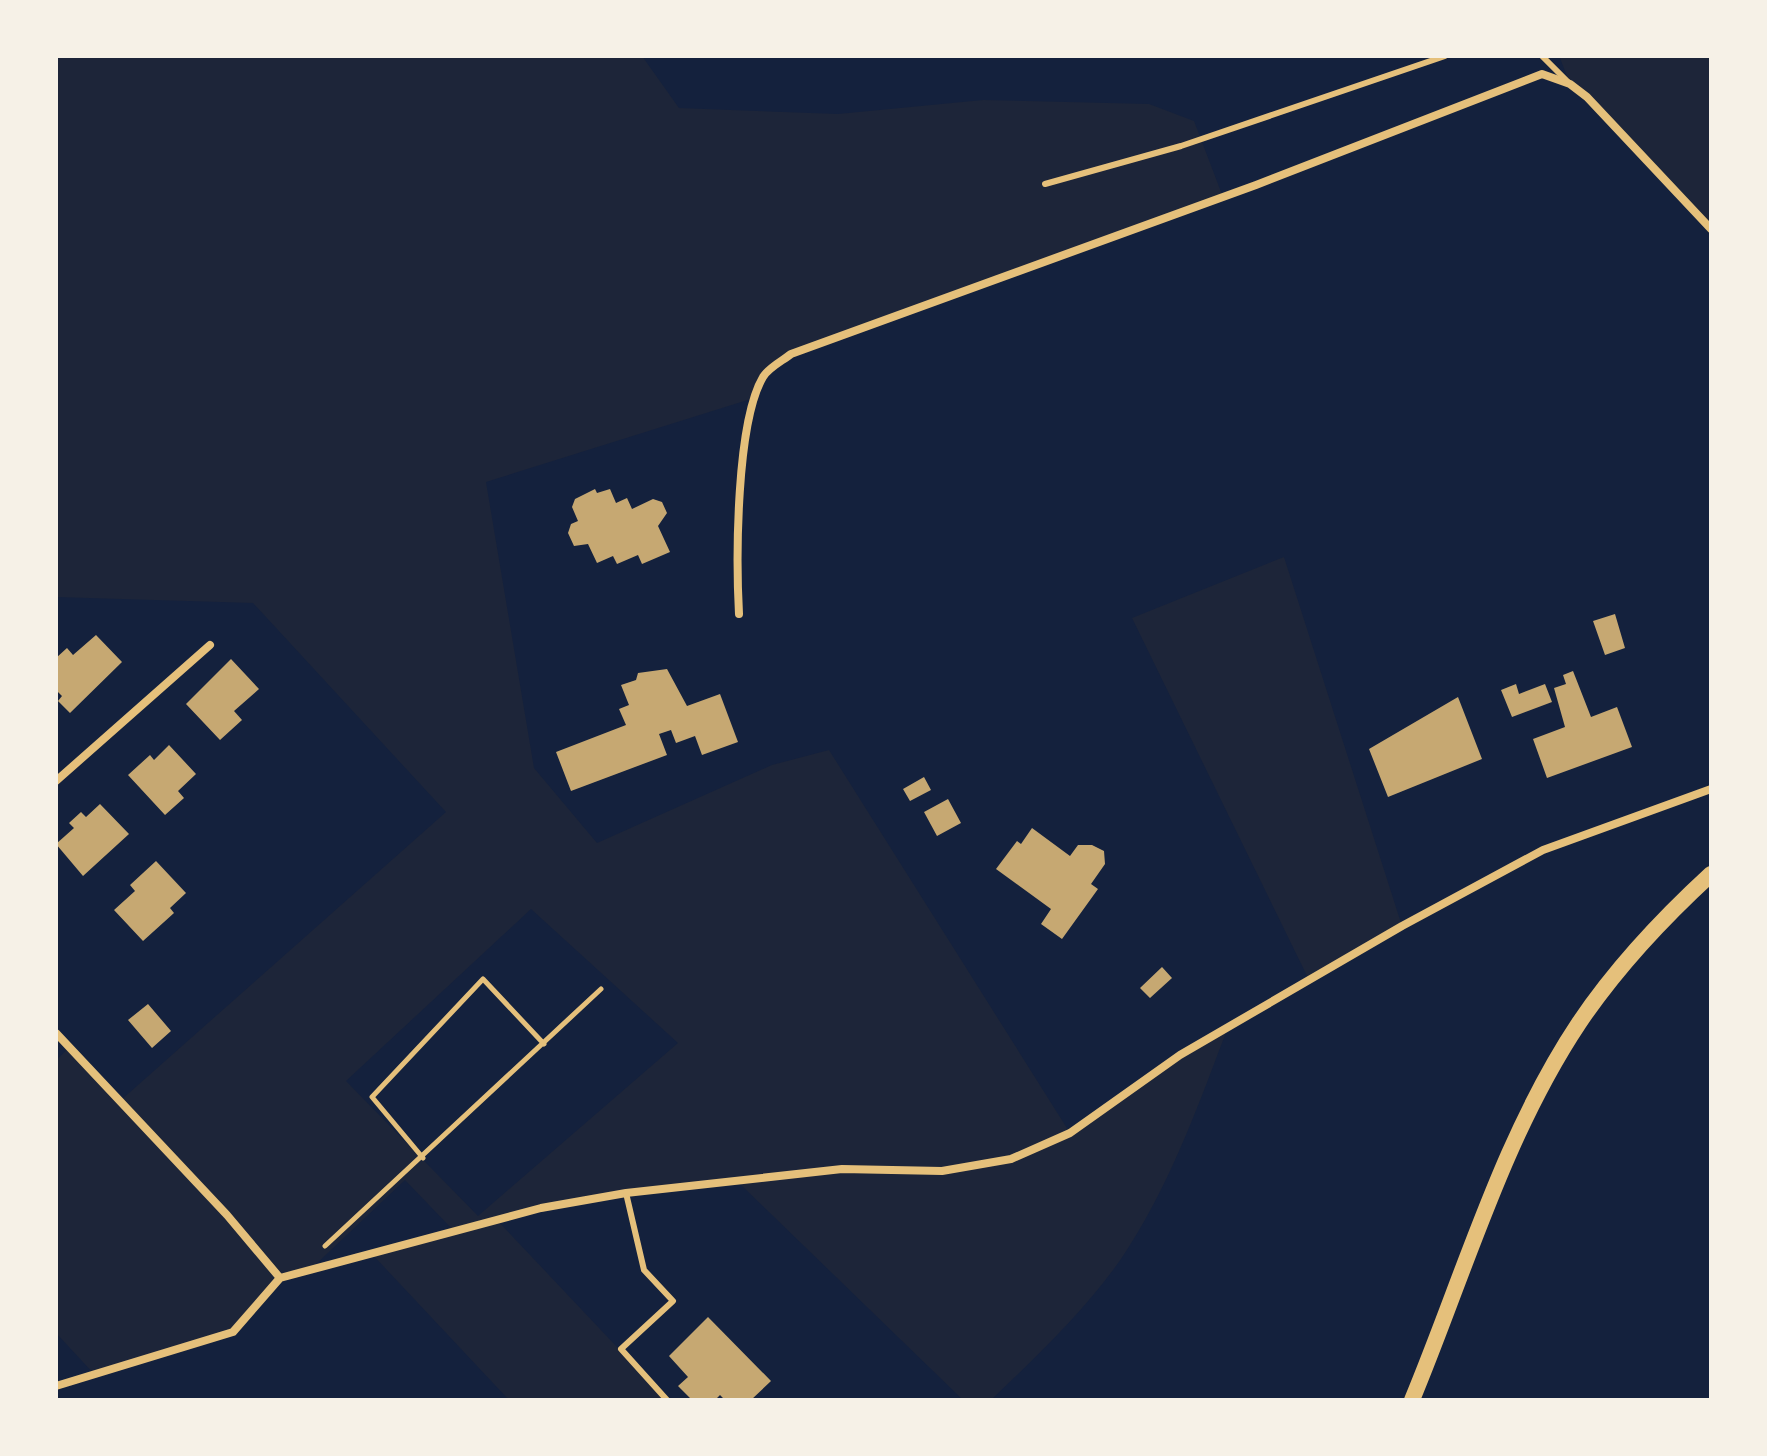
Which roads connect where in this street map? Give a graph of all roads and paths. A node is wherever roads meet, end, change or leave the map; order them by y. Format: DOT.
graph roads {
  1 [pos="1445,56"];
  2 [pos="1542,56"];
  3 [pos="1570,84"];
  4 [pos="1045,184"];
  5 [pos="1711,229"];
  6 [pos="739,614"];
  7 [pos="210,645"];
  8 [pos="56,781"];
  9 [pos="1711,789"];
  10 [pos="1711,874"];
  11 [pos="601,989"];
  12 [pos="56,1033"];
  13 [pos="544,1044"];
  14 [pos="423,1158"];
  15 [pos="626,1193"];
  16 [pos="295,1273"];
  17 [pos="280,1278"];
  18 [pos="56,1386"];
  19 [pos="667,1400"];
  20 [pos="1412,1400"];
  1 -- 4 [label="lane"];
  2 -- 3 [label="lane"];
  3 -- 5 [label="street"];
  3 -- 6 [label="street"];
  7 -- 8 [label="street"];
  9 -- 15 [label="street"];
  10 -- 20 [label="main road"];
  11 -- 13 [label="path"];
  12 -- 17 [label="street"];
  13 -- 14 [label="path"];
  13 -- 14 [label="path"];
  14 -- 16 [label="path"];
  15 -- 16 [label="street"];
  15 -- 19 [label="lane"];
  16 -- 17 [label="street"];
  17 -- 18 [label="street"];
}
